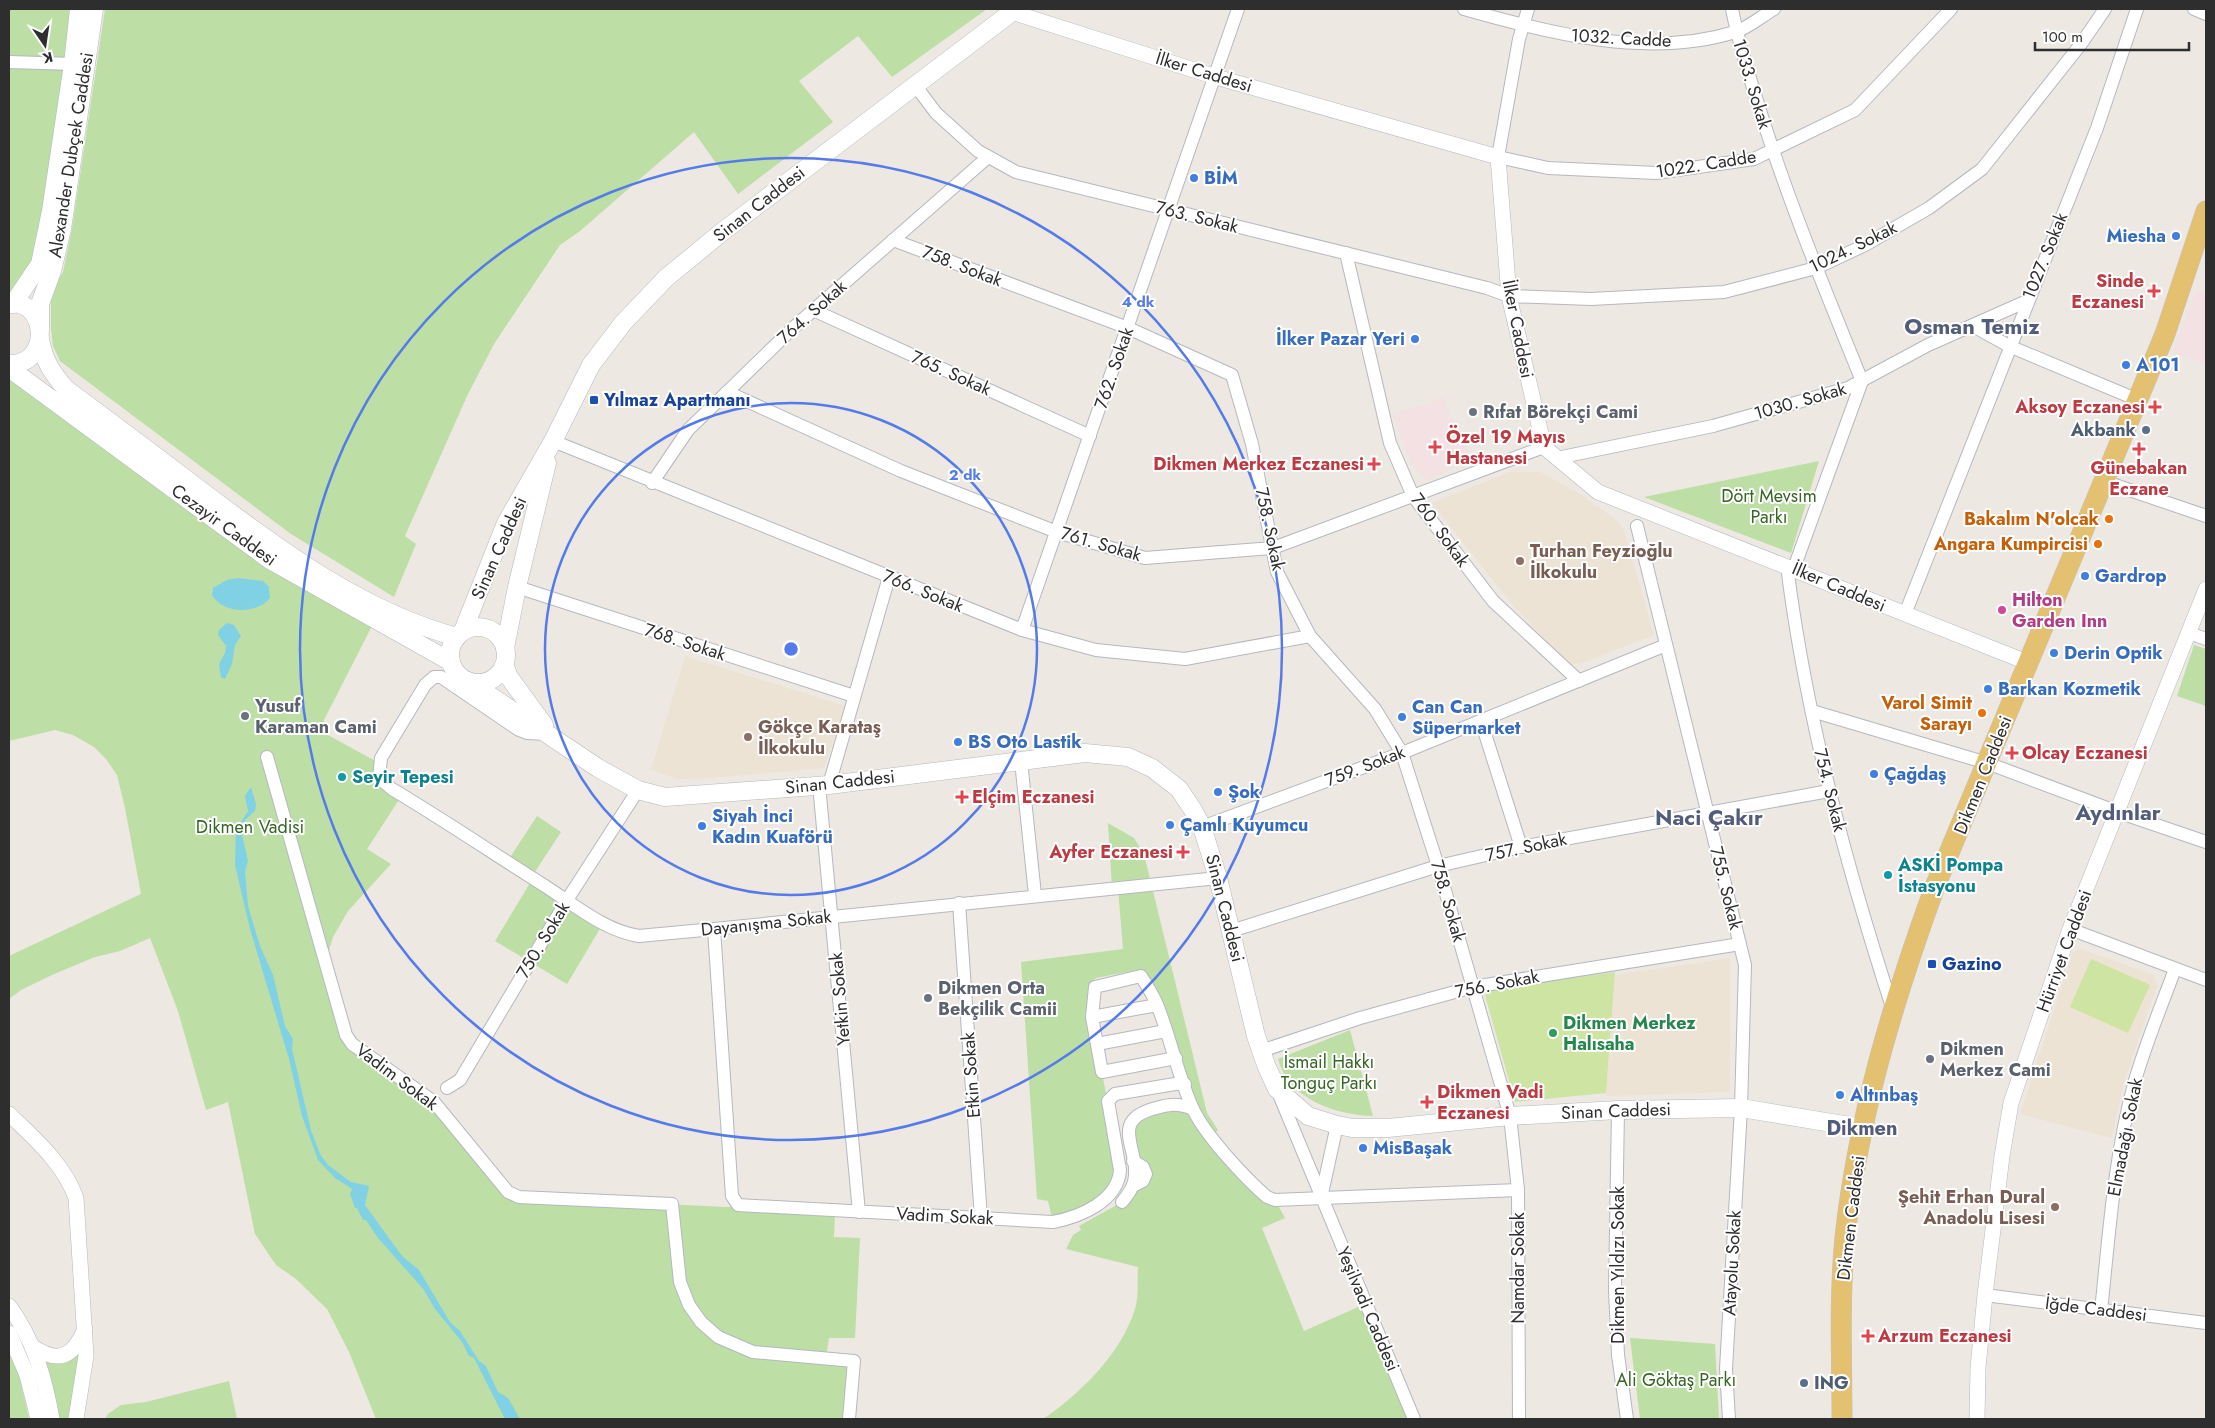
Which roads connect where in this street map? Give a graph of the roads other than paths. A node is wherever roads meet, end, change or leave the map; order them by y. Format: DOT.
graph roads {
  1 [pos="79,9"];
  2 [pos="94,9"];
  3 [pos="1238,9"];
  4 [pos="1464,9"];
  5 [pos="1528,9"];
  6 [pos="1732,9"];
  7 [pos="1774,9"];
  8 [pos="1951,9"];
  9 [pos="2105,9"];
  10 [pos="2137,9"];
  11 [pos="2194,9"];
  12 [pos="1013,10"];
  13 [pos="2206,14"];
  14 [pos="1523,26"];
  15 [pos="1736,32"];
  16 [pos="9,62"];
  17 [pos="74,64"];
  18 [pos="1216,77"];
  19 [pos="915,85"];
  20 [pos="1772,150"];
  21 [pos="988,157"];
  22 [pos="1498,157"];
  23 [pos="1169,210"];
  24 [pos="2206,211"];
  25 [pos="893,240"];
  26 [pos="1346,253"];
  27 [pos="1816,269"];
  28 [pos="1508,296"];
  29 [pos="2027,301"];
  30 [pos="11,304"];
  31 [pos="813,310"];
  32 [pos="1974,326"];
  33 [pos="1128,328"];
  34 [pos="40,334"];
  35 [pos="2009,346"];
  36 [pos="9,364"];
  37 [pos="9,368"];
  38 [pos="1862,381"];
  39 [pos="727,392"];
  40 [pos="2138,400"];
  41 [pos="1090,436"];
  42 [pos="553,441"];
  43 [pos="1544,447"];
  44 [pos="1557,458"];
  45 [pos="2103,481"];
  46 [pos="652,483"];
  47 [pos="1413,496"];
  48 [pos="2206,516"];
  49 [pos="1637,526"];
  50 [pos="1057,532"];
  51 [pos="1273,548"];
  52 [pos="1791,567"];
  53 [pos="889,577"];
  54 [pos="517,588"];
  55 [pos="2206,589"];
  56 [pos="373,612"];
  57 [pos="1905,614"];
  58 [pos="1022,630"];
  59 [pos="2189,633"];
  60 [pos="460,634"];
  61 [pos="1310,636"];
  62 [pos="2206,639"];
  63 [pos="1666,645"];
  64 [pos="505,657"];
  65 [pos="451,662"];
  66 [pos="2028,663"];
  67 [pos="468,681"];
  68 [pos="1579,681"];
  69 [pos="854,696"];
  70 [pos="1812,711"];
  71 [pos="1481,721"];
  72 [pos="550,734"];
  73 [pos="1402,752"];
  74 [pos="267,757"];
  75 [pos="1021,761"];
  76 [pos="1987,763"];
  77 [pos="824,785"];
  78 [pos="638,790"];
  79 [pos="1829,791"];
  80 [pos="1707,812"];
  81 [pos="2118,812"];
  82 [pos="1202,827"];
  83 [pos="2206,842"];
  84 [pos="1521,847"];
  85 [pos="1438,866"];
  86 [pos="1218,878"];
  87 [pos="1035,895"];
  88 [pos="567,900"];
  89 [pos="959,903"];
  90 [pos="833,916"];
  91 [pos="714,929"];
  92 [pos="2070,929"];
  93 [pos="1230,931"];
  94 [pos="1740,944"];
  95 [pos="2175,969"];
  96 [pos="2206,980"];
  97 [pos="1473,986"];
  98 [pos="1157,1005"];
  99 [pos="1893,1011"];
  100 [pos="1092,1017"];
  101 [pos="1166,1031"];
  102 [pos="1097,1044"];
  103 [pos="1261,1051"];
  104 [pos="1176,1058"];
  105 [pos="1185,1084"];
  106 [pos="447,1088"];
  107 [pos="1277,1089"];
  108 [pos="1741,1108"];
  109 [pos="1193,1109"];
  110 [pos="1618,1110"];
  111 [pos="9,1114"];
  112 [pos="1510,1116"];
  113 [pos="1337,1125"];
  114 [pos="1862,1128"];
  115 [pos="1518,1190"];
  116 [pos="1321,1198"];
  117 [pos="1122,1202"];
  118 [pos="859,1212"];
  119 [pos="981,1218"];
  120 [pos="1985,1295"];
  121 [pos="9,1306"];
  122 [pos="2101,1311"];
  123 [pos="2206,1323"];
  124 [pos="85,1328"];
  125 [pos="9,1333"];
  126 [pos="33,1347"];
  127 [pos="38,1419"];
  128 [pos="52,1419"];
  129 [pos="76,1419"];
  130 [pos="849,1419"];
  131 [pos="1414,1419"];
  132 [pos="1519,1419"];
  133 [pos="1627,1419"];
  134 [pos="1729,1419"];
  135 [pos="1842,1419"];
  136 [pos="1977,1419"];
  1 -- 17 [label="main road, Alexander Dubçek Caddesi"];
  2 -- 34 [label="main road, Alexander Dubçek Caddesi"];
  3 -- 18 [label="street, 762. Sokak"];
  4 -- 14 [label="street, 1032. Cadde"];
  5 -- 14 [label="street"];
  6 -- 15 [label="street, 1033. Sokak"];
  7 -- 15 [label="street, 1032. Cadde"];
  8 -- 20 [label="street, 1022. Cadde"];
  9 -- 27 [label="street, 1024. Sokak"];
  10 -- 29 [label="street, 1027. Sokak"];
  11 -- 13 [label="street"];
  12 -- 18 [label="street, İlker Caddesi"];
  12 -- 19 [label="main road, Sinan Caddesi"];
  14 -- 15 [label="street, 1032. Cadde"];
  14 -- 22 [label="street"];
  15 -- 20 [label="street, 1033. Sokak"];
  16 -- 17 [label="street"];
  17 -- 30 [label="main road, Alexander Dubçek Caddesi"];
  18 -- 22 [label="street, İlker Caddesi"];
  18 -- 23 [label="street, 762. Sokak"];
  19 -- 21 [label="street, 763. Sokak"];
  19 -- 42 [label="main road, Sinan Caddesi"];
  20 -- 22 [label="street, 1022. Cadde"];
  20 -- 27 [label="street, 1033. Sokak"];
  21 -- 23 [label="street, 763. Sokak"];
  21 -- 25 [label="street, 764. Sokak"];
  22 -- 28 [label="street, İlker Caddesi"];
  23 -- 26 [label="street, 763. Sokak"];
  23 -- 33 [label="street, 762. Sokak"];
  24 -- 40 [label="main road, Dikmen Caddesi"];
  25 -- 31 [label="street, 764. Sokak"];
  25 -- 33 [label="street, 758. Sokak"];
  26 -- 28 [label="street, 763. Sokak"];
  26 -- 47 [label="street, 760. Sokak"];
  27 -- 28 [label="street, 1024. Sokak"];
  27 -- 38 [label="street, 1033. Sokak"];
  28 -- 43 [label="street, İlker Caddesi"];
  29 -- 32 [label="street, 1030. Sokak"];
  29 -- 35 [label="street, 1027. Sokak"];
  30 -- 34 [label="main road"];
  31 -- 39 [label="street, 764. Sokak"];
  31 -- 41 [label="street, 765. Sokak"];
  32 -- 35 [label="street"];
  32 -- 38 [label="street, 1030. Sokak"];
  33 -- 41 [label="street, 762. Sokak"];
  33 -- 51 [label="street, 758. Sokak"];
  34 -- 36 [label="main road"];
  34 -- 56 [label="main road, Cezayir Caddesi"];
  35 -- 40 [label="street"];
  35 -- 57 [label="street, 1027. Sokak"];
  37 -- 56 [label="main road, Cezayir Caddesi"];
  38 -- 44 [label="street, 1030. Sokak"];
  38 -- 52 [label="street"];
  39 -- 46 [label="street, 764. Sokak"];
  39 -- 50 [label="street, 761. Sokak"];
  40 -- 45 [label="main road, Dikmen Caddesi"];
  41 -- 50 [label="street, 762. Sokak"];
  42 -- 46 [label="street, 766. Sokak"];
  42 -- 54 [label="main road, Sinan Caddesi"];
  42 -- 60 [label="main road, Sinan Caddesi"];
  43 -- 44 [label="street, İlker Caddesi"];
  43 -- 47 [label="street, 761. Sokak"];
  44 -- 52 [label="street, İlker Caddesi"];
  45 -- 48 [label="street"];
  45 -- 66 [label="main road, Dikmen Caddesi"];
  46 -- 53 [label="street, 766. Sokak"];
  47 -- 51 [label="street, 761. Sokak"];
  47 -- 68 [label="street, 760. Sokak"];
  49 -- 63 [label="street, 755. Sokak"];
  50 -- 51 [label="street, 761. Sokak"];
  50 -- 58 [label="street, 762. Sokak"];
  51 -- 61 [label="street, 758. Sokak"];
  52 -- 57 [label="street, İlker Caddesi"];
  52 -- 70 [label="street, 754. Sokak"];
  53 -- 58 [label="street, 766. Sokak"];
  53 -- 69 [label="street"];
  54 -- 64 [label="main road, Sinan Caddesi"];
  54 -- 69 [label="street, 768. Sokak"];
  55 -- 59 [label="street, Hürriyet Caddesi"];
  56 -- 60 [label="main road, Cezayir Caddesi"];
  56 -- 65 [label="main road, Cezayir Caddesi"];
  57 -- 66 [label="street, İlker Caddesi"];
  58 -- 61 [label="street, 766. Sokak"];
  59 -- 62 [label="street"];
  59 -- 81 [label="street, Hürriyet Caddesi"];
  60 -- 64 [label="main road"];
  60 -- 65 [label="main road"];
  61 -- 73 [label="street, 758. Sokak"];
  63 -- 68 [label="street, 759. Sokak"];
  63 -- 80 [label="street, 755. Sokak"];
  64 -- 67 [label="main road"];
  64 -- 72 [label="main road, Sinan Caddesi"];
  65 -- 67 [label="main road"];
  66 -- 76 [label="main road, Dikmen Caddesi"];
  67 -- 72 [label="main road, Sinan Caddesi"];
  68 -- 71 [label="street, 759. Sokak"];
  69 -- 77 [label="street"];
  70 -- 76 [label="street"];
  70 -- 79 [label="street, 754. Sokak"];
  71 -- 73 [label="street, 759. Sokak"];
  71 -- 84 [label="street"];
  72 -- 78 [label="main road, Sinan Caddesi"];
  72 -- 88 [label="street, Dayanışma Sokak"];
  73 -- 82 [label="street, 759. Sokak"];
  73 -- 85 [label="street, 758. Sokak"];
  74 -- 130 [label="street, Vadim Sokak"];
  75 -- 77 [label="main road, Sinan Caddesi"];
  75 -- 82 [label="main road, Sinan Caddesi"];
  75 -- 87 [label="street"];
  76 -- 81 [label="street"];
  76 -- 99 [label="main road, Dikmen Caddesi"];
  77 -- 78 [label="main road, Sinan Caddesi"];
  77 -- 90 [label="street, Yetkin Sokak"];
  78 -- 88 [label="street, 750. Sokak"];
  79 -- 80 [label="street, 757. Sokak"];
  79 -- 99 [label="street, 754. Sokak"];
  80 -- 84 [label="street, 757. Sokak"];
  80 -- 94 [label="street, 755. Sokak"];
  81 -- 83 [label="street"];
  81 -- 92 [label="street, Hürriyet Caddesi"];
  82 -- 86 [label="main road, Sinan Caddesi"];
  84 -- 85 [label="street, 757. Sokak"];
  85 -- 93 [label="street, 757. Sokak"];
  85 -- 97 [label="street, 758. Sokak"];
  86 -- 87 [label="street, Dayanışma Sokak"];
  86 -- 93 [label="main road, Sinan Caddesi"];
  87 -- 89 [label="street, Dayanışma Sokak"];
  88 -- 91 [label="street, Dayanışma Sokak"];
  88 -- 106 [label="street, 750. Sokak"];
  89 -- 90 [label="street, Dayanışma Sokak"];
  89 -- 119 [label="street, Etkin Sokak"];
  90 -- 91 [label="street, Dayanışma Sokak"];
  90 -- 118 [label="street, Yetkin Sokak"];
  91 -- 118 [label="street, Vadim Sokak"];
  92 -- 95 [label="street"];
  92 -- 120 [label="street, Hürriyet Caddesi"];
  93 -- 103 [label="main road, Sinan Caddesi"];
  94 -- 97 [label="street, 756. Sokak"];
  94 -- 108 [label="street, 755. Sokak"];
  95 -- 96 [label="street"];
  95 -- 122 [label="street, Elmadağı Sokak"];
  97 -- 103 [label="street, 756. Sokak"];
  97 -- 112 [label="street, 758. Sokak"];
  98 -- 100 [label="street"];
  98 -- 100 [label="street"];
  98 -- 101 [label="street"];
  99 -- 114 [label="main road, Dikmen Caddesi"];
  100 -- 102 [label="street"];
  101 -- 102 [label="street"];
  101 -- 104 [label="street"];
  102 -- 104 [label="street"];
  103 -- 107 [label="main road, Sinan Caddesi"];
  104 -- 105 [label="street"];
  105 -- 109 [label="street"];
  105 -- 119 [label="street, Vadim Sokak"];
  107 -- 113 [label="main road, Sinan Caddesi"];
  107 -- 116 [label="street, Yeşilvadi Caddesi"];
  108 -- 110 [label="main road, Sinan Caddesi"];
  108 -- 114 [label="main road, Sinan Caddesi"];
  108 -- 134 [label="street, Atayolu Sokak"];
  109 -- 116 [label="street"];
  109 -- 117 [label="street"];
  110 -- 112 [label="main road, Sinan Caddesi"];
  110 -- 133 [label="street, Dikmen Yıldızı Sokak"];
  111 -- 124 [label="street"];
  112 -- 113 [label="main road, Sinan Caddesi"];
  112 -- 115 [label="street, Namdar Sokak"];
  113 -- 116 [label="street"];
  114 -- 135 [label="main road, Dikmen Caddesi"];
  115 -- 116 [label="street"];
  115 -- 132 [label="street, Namdar Sokak"];
  116 -- 131 [label="street, Yeşilvadi Caddesi"];
  118 -- 119 [label="street, Vadim Sokak"];
  120 -- 122 [label="street, İğde Caddesi"];
  120 -- 136 [label="street, Hürriyet Caddesi"];
  121 -- 126 [label="street"];
  122 -- 123 [label="street, İğde Caddesi"];
  124 -- 126 [label="street"];
  124 -- 129 [label="street"];
  125 -- 127 [label="street"];
  126 -- 128 [label="street"];
}
